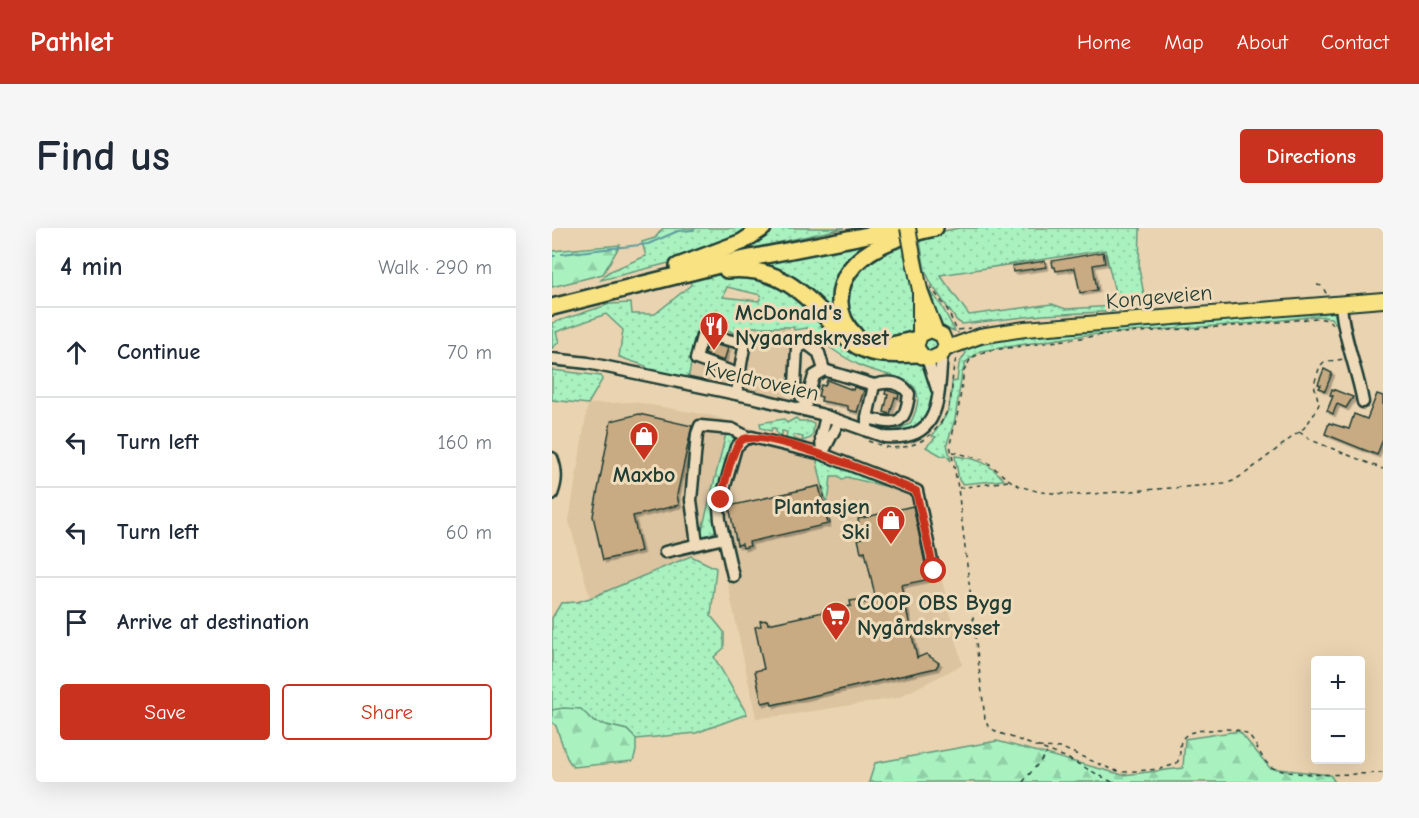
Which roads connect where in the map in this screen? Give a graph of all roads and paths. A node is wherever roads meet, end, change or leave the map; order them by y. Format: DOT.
graph roads {
  1 [pos="763,228"];
  2 [pos="875,228"];
  3 [pos="906,228"];
  4 [pos="935,228"];
  5 [pos="654,275"];
  6 [pos="676,275"];
  7 [pos="1317,285"];
  8 [pos="925,287"];
  9 [pos="1383,300"];
  10 [pos="552,301"];
  11 [pos="1335,304"];
  12 [pos="552,307"];
  13 [pos="1336,327"];
  14 [pos="958,330"];
  15 [pos="938,332"];
  16 [pos="980,336"];
  17 [pos="921,347"];
  18 [pos="943,352"];
  19 [pos="1352,355"];
  20 [pos="552,359"];
  21 [pos="824,370"];
  22 [pos="739,379"];
  23 [pos="874,385"];
  24 [pos="737,394"];
  25 [pos="939,395"];
  26 [pos="1363,402"];
  27 [pos="805,407"];
  28 [pos="826,416"];
  29 [pos="867,418"];
  30 [pos="839,421"];
  31 [pos="867,431"];
  32 [pos="1299,432"];
  33 [pos="748,438"];
  34 [pos="952,452"];
  35 [pos="822,454"];
  36 [pos="552,458"];
  37 [pos="1383,469"];
  38 [pos="1009,481"];
  39 [pos="822,486"];
  40 [pos="958,488"];
  41 [pos="552,494"];
  42 [pos="831,528"];
  43 [pos="724,538"];
  44 [pos="697,544"];
  45 [pos="665,552"];
  46 [pos="934,571"];
  47 [pos="733,576"];
  48 [pos="1037,748"];
  49 [pos="1048,751"];
  50 [pos="1383,773"];
  51 [pos="1023,782"];
  52 [pos="1113,782"];
  1 -- 5 [label="highway"];
  2 -- 5 [label="highway"];
  3 -- 6 [label="highway"];
  3 -- 8 [label="main road, bridge"];
  4 -- 17 [label="highway"];
  5 -- 10 [label="highway"];
  6 -- 12 [label="highway"];
  6 -- 17 [label="highway"];
  7 -- 11 [label="path"];
  8 -- 14 [label="path"];
  8 -- 15 [label="main road"];
  8 -- 17 [label="main road"];
  9 -- 11 [label="main road, Kongeveien"];
  11 -- 16 [label="main road, Kongeveien"];
  11 -- 19 [label="street"];
  13 -- 34 [label="path"];
  15 -- 16 [label="main road, Kongeveien"];
  15 -- 17 [label="main road"];
  15 -- 18 [label="main road"];
  16 -- 18 [label="main road, Kongeveien"];
  17 -- 18 [label="main road"];
  17 -- 25 [label="street"];
  18 -- 25 [label="street, Kveldroveien"];
  19 -- 26 [label="street"];
  19 -- 32 [label="path"];
  20 -- 24 [label="street, Kveldroveien"];
  21 -- 23 [label="street"];
  21 -- 27 [label="street"];
  21 -- 27 [label="street"];
  22 -- 22 [label="street"];
  22 -- 24 [label="street"];
  23 -- 29 [label="street"];
  23 -- 29 [label="street"];
  24 -- 27 [label="street, Kveldroveien"];
  25 -- 31 [label="street, Kveldroveien"];
  27 -- 28 [label="street, Kveldroveien"];
  28 -- 30 [label="street, Kveldroveien"];
  28 -- 35 [label="street"];
  29 -- 31 [label="street"];
  30 -- 31 [label="street, Kveldroveien"];
  30 -- 35 [label="street"];
  32 -- 37 [label="path"];
  32 -- 38 [label="path"];
  33 -- 35 [label="street"];
  33 -- 43 [label="street"];
  33 -- 44 [label="street"];
  34 -- 38 [label="path"];
  34 -- 40 [label="path"];
  35 -- 46 [label="street"];
  36 -- 41 [label="street"];
  38 -- 40 [label="path"];
  39 -- 42 [label="path"];
  40 -- 48 [label="path"];
  43 -- 44 [label="street"];
  43 -- 47 [label="street"];
  44 -- 45 [label="street"];
  48 -- 49 [label="path"];
  48 -- 50 [label="path"];
  49 -- 51 [label="path"];
  49 -- 52 [label="path"];
}
